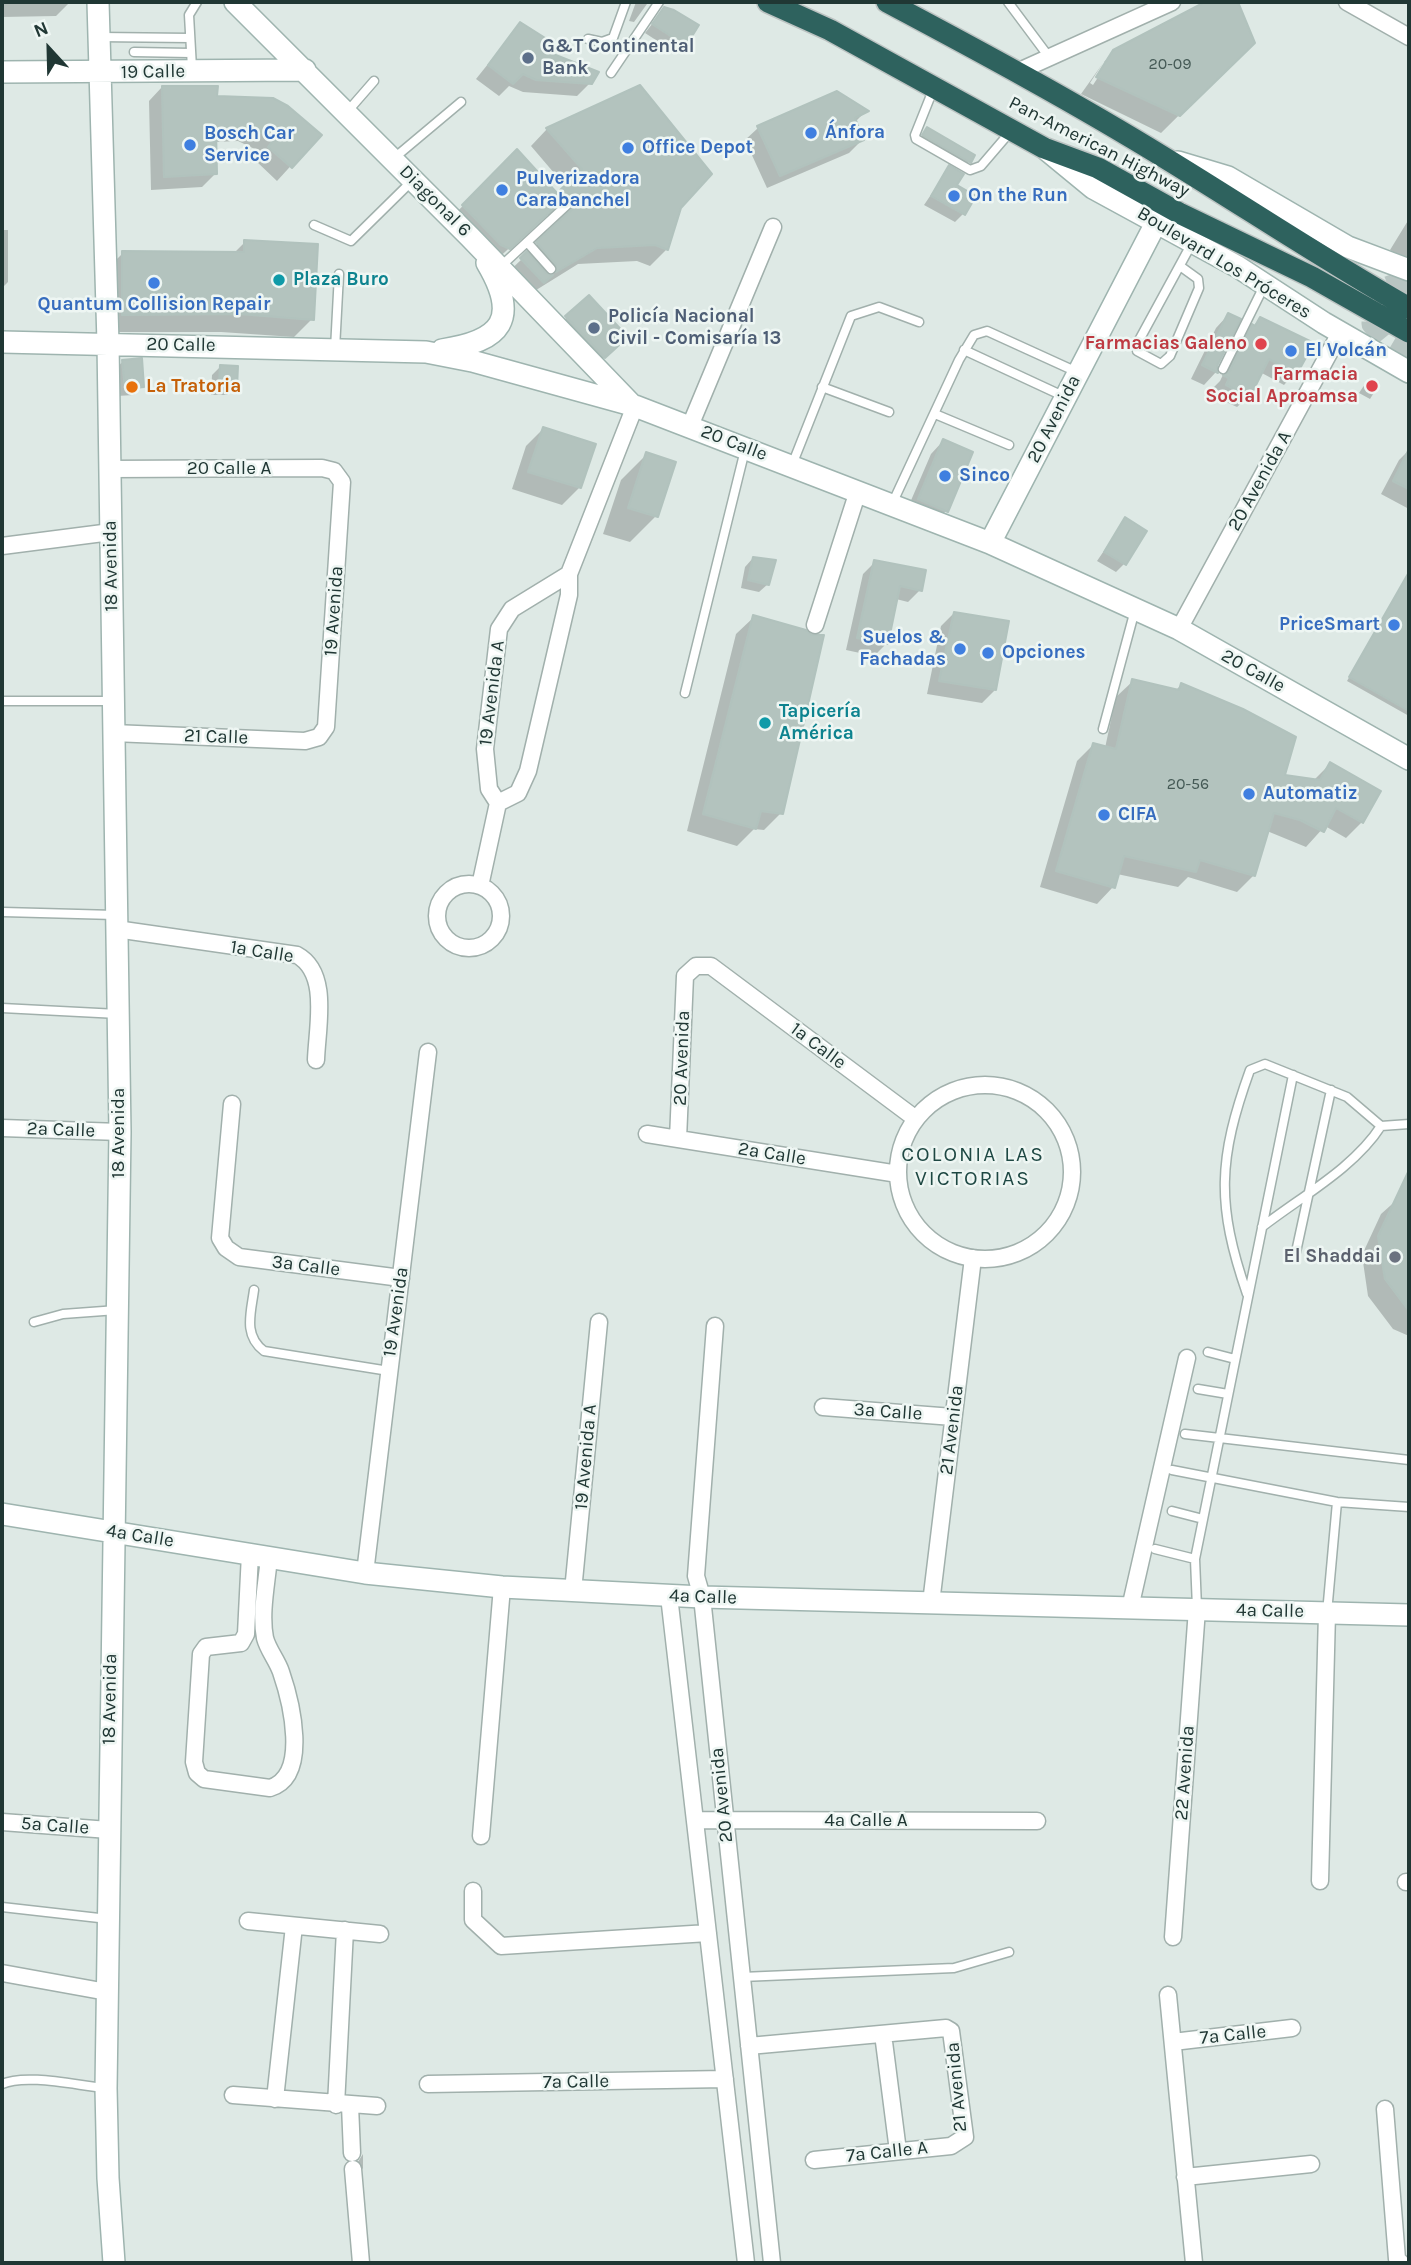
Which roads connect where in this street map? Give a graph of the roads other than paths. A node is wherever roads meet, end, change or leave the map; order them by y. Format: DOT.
graph roads {
  1 [pos="98,2"];
  2 [pos="197,2"];
  3 [pos="235,2"];
  4 [pos="626,2"];
  5 [pos="659,2"];
  6 [pos="768,2"];
  7 [pos="887,2"];
  8 [pos="1008,2"];
  9 [pos="1172,2"];
  10 [pos="1347,2"];
  11 [pos="99,37"];
  12 [pos="135,37"];
  13 [pos="1409,37"];
  14 [pos="190,38"];
  15 [pos="588,39"];
  16 [pos="1049,57"];
  17 [pos="133,62"];
  18 [pos="192,62"];
  19 [pos="304,70"];
  20 [pos="2,72"];
  21 [pos="101,72"];
  22 [pos="1017,72"];
  23 [pos="611,73"];
  24 [pos="374,81"];
  25 [pos="934,87"];
  26 [pos="461,102"];
  27 [pos="346,112"];
  28 [pos="1012,130"];
  29 [pos="1044,148"];
  30 [pos="1166,158"];
  31 [pos="393,159"];
  32 [pos="413,179"];
  33 [pos="568,204"];
  34 [pos="1157,221"];
  35 [pos="314,225"];
  36 [pos="773,227"];
  37 [pos="470,237"];
  38 [pos="1193,241"];
  39 [pos="527,242"];
  40 [pos="1181,266"];
  41 [pos="500,267"];
  42 [pos="551,269"];
  43 [pos="1409,270"];
  44 [pos="339,274"];
  45 [pos="1265,284"];
  46 [pos="1409,309"];
  47 [pos="919,322"];
  48 [pos="1409,332"];
  49 [pos="1340,333"];
  50 [pos="2,342"];
  51 [pos="108,343"];
  52 [pos="335,349"];
  53 [pos="964,350"];
  54 [pos="426,352"];
  55 [pos="1223,369"];
  56 [pos="1409,372"];
  57 [pos="1078,373"];
  58 [pos="822,387"];
  59 [pos="1066,397"];
  60 [pos="633,405"];
  61 [pos="889,412"];
  62 [pos="935,414"];
  63 [pos="690,426"];
  64 [pos="1009,444"];
  65 [pos="746,447"];
  66 [pos="792,465"];
  67 [pos="109,470"];
  68 [pos="342,482"];
  69 [pos="858,491"];
  70 [pos="892,505"];
  71 [pos="111,533"];
  72 [pos="990,543"];
  73 [pos="2,546"];
  74 [pos="569,573"];
  75 [pos="1135,609"];
  76 [pos="815,625"];
  77 [pos="1179,629"];
  78 [pos="685,693"];
  79 [pos="2,701"];
  80 [pos="113,701"];
  81 [pos="1103,729"];
  82 [pos="113,733"];
  83 [pos="319,737"];
  84 [pos="1409,759"];
  85 [pos="498,803"];
  86 [pos="480,886"];
  87 [pos="2,912"];
  88 [pos="116,922"];
  89 [pos="685,976"];
  90 [pos="2,1008"];
  91 [pos="118,1014"];
  92 [pos="428,1052"];
  93 [pos="316,1060"];
  94 [pos="1293,1074"];
  95 [pos="1331,1090"];
  96 [pos="232,1104"];
  97 [pos="916,1119"];
  98 [pos="1409,1124"];
  99 [pos="1381,1126"];
  100 [pos="2,1128"];
  101 [pos="120,1132"];
  102 [pos="646,1134"];
  103 [pos="678,1139"];
  104 [pos="898,1174"];
  105 [pos="1310,1190"];
  106 [pos="1262,1227"];
  107 [pos="1296,1252"];
  108 [pos="973,1258"];
  109 [pos="401,1278"];
  110 [pos="254,1290"];
  111 [pos="1248,1297"];
  112 [pos="118,1310"];
  113 [pos="34,1322"];
  114 [pos="599,1322"];
  115 [pos="715,1326"];
  116 [pos="1208,1352"];
  117 [pos="1187,1358"];
  118 [pos="1235,1359"];
  119 [pos="388,1371"];
  120 [pos="1198,1389"];
  121 [pos="1228,1394"];
  122 [pos="823,1407"];
  123 [pos="953,1417"];
  124 [pos="1185,1434"];
  125 [pos="1220,1439"];
  126 [pos="1409,1460"];
  127 [pos="1172,1470"];
  128 [pos="1211,1479"];
  129 [pos="1337,1502"];
  130 [pos="1409,1507"];
  131 [pos="1172,1511"];
  132 [pos="2,1514"];
  133 [pos="1203,1519"];
  134 [pos="116,1532"];
  135 [pos="1155,1549"];
  136 [pos="260,1556"];
  137 [pos="1195,1559"];
  138 [pos="365,1573"];
  139 [pos="502,1587"];
  140 [pos="573,1591"];
  141 [pos="669,1596"];
  142 [pos="702,1597"];
  143 [pos="931,1603"];
  144 [pos="1130,1608"];
  145 [pos="1197,1609"];
  146 [pos="1327,1613"];
  147 [pos="1409,1615"];
  148 [pos="695,1820"];
  149 [pos="725,1820"];
  150 [pos="1037,1821"];
  151 [pos="2,1822"];
  152 [pos="109,1830"];
  153 [pos="481,1836"];
  154 [pos="1320,1881"];
  155 [pos="473,1891"];
  156 [pos="2,1907"];
  157 [pos="108,1919"];
  158 [pos="248,1921"];
  159 [pos="294,1926"];
  160 [pos="345,1930"];
  161 [pos="708,1933"];
  162 [pos="380,1934"];
  163 [pos="1173,1937"];
  164 [pos="1009,1952"];
  165 [pos="2,1973"];
  166 [pos="742,1977"];
  167 [pos="107,1992"];
  168 [pos="1168,1995"];
  169 [pos="1292,2028"];
  170 [pos="883,2034"];
  171 [pos="1173,2042"];
  172 [pos="749,2046"];
  173 [pos="724,2079"];
  174 [pos="2,2084"];
  175 [pos="428,2084"];
  176 [pos="106,2088"];
  177 [pos="233,2095"];
  178 [pos="275,2099"];
  179 [pos="343,2105"];
  180 [pos="377,2106"];
  181 [pos="1385,2109"];
  182 [pos="959,2142"];
  183 [pos="898,2151"];
  184 [pos="814,2160"];
  185 [pos="1311,2164"];
  186 [pos="1185,2177"];
  187 [pos="114,2263"];
  188 [pos="361,2263"];
  189 [pos="746,2263"];
  190 [pos="772,2263"];
  191 [pos="1194,2263"];
  192 [pos="1401,2263"];
  1 -- 11 [label="street, 18 Avenida"];
  2 -- 14 [label="lane"];
  3 -- 19 [label="street, Diagonal 6"];
  4 -- 15 [label="lane"];
  5 -- 23 [label="lane"];
  6 -- 25 [label="highway, Pan-American Highway"];
  7 -- 22 [label="highway, Pan-American Highway"];
  8 -- 16 [label="lane"];
  9 -- 16 [label="street"];
  10 -- 13 [label="street"];
  11 -- 12 [label="lane"];
  11 -- 21 [label="street, 18 Avenida"];
  12 -- 14 [label="lane"];
  12 -- 17 [label="lane"];
  14 -- 18 [label="lane"];
  16 -- 22 [label="street"];
  17 -- 18 [label="street, 19 Calle"];
  17 -- 21 [label="street, 19 Calle"];
  18 -- 19 [label="street, 19 Calle"];
  19 -- 27 [label="street, Diagonal 6"];
  20 -- 21 [label="street, 19 Calle"];
  21 -- 51 [label="street, 18 Avenida"];
  22 -- 30 [label="highway, Pan-American Highway"];
  24 -- 27 [label="lane"];
  25 -- 28 [label="highway, Pan-American Highway"];
  25 -- 28 [label="lane"];
  26 -- 31 [label="lane"];
  27 -- 31 [label="street, Diagonal 6"];
  28 -- 29 [label="highway, Pan-American Highway"];
  29 -- 34 [label="street, Boulevard Los Próceres"];
  29 -- 48 [label="highway, Pan-American Highway"];
  30 -- 43 [label="street"];
  30 -- 46 [label="highway, Pan-American Highway"];
  31 -- 32 [label="street, Diagonal 6"];
  32 -- 35 [label="lane"];
  32 -- 37 [label="street, Diagonal 6"];
  33 -- 39 [label="lane"];
  34 -- 38 [label="street, Boulevard Los Próceres"];
  34 -- 57 [label="street, 20 Avenida"];
  36 -- 63 [label="street"];
  37 -- 41 [label="street, Diagonal 6"];
  37 -- 54 [label="street"];
  38 -- 40 [label="lane"];
  38 -- 45 [label="street, Boulevard Los Próceres"];
  39 -- 41 [label="lane"];
  39 -- 42 [label="lane"];
  40 -- 40 [label="lane"];
  41 -- 60 [label="street, Diagonal 6"];
  44 -- 52 [label="lane"];
  45 -- 49 [label="street, Boulevard Los Próceres"];
  45 -- 55 [label="lane"];
  47 -- 58 [label="lane"];
  49 -- 56 [label="street, Boulevard Los Próceres"];
  49 -- 77 [label="street, 20 Avenida A"];
  50 -- 51 [label="street, 20 Calle"];
  51 -- 52 [label="street, 20 Calle"];
  51 -- 67 [label="street, 18 Avenida"];
  52 -- 54 [label="street, 20 Calle"];
  53 -- 57 [label="lane"];
  53 -- 59 [label="lane"];
  53 -- 62 [label="lane"];
  54 -- 60 [label="street, 20 Calle"];
  57 -- 59 [label="street, 20 Avenida"];
  58 -- 61 [label="lane"];
  58 -- 66 [label="lane"];
  59 -- 72 [label="street, 20 Avenida"];
  60 -- 63 [label="street, 20 Calle"];
  60 -- 74 [label="street"];
  62 -- 64 [label="lane"];
  62 -- 70 [label="lane"];
  63 -- 65 [label="street, 20 Calle"];
  65 -- 66 [label="street, 20 Calle"];
  65 -- 78 [label="lane"];
  66 -- 69 [label="street, 20 Calle"];
  67 -- 68 [label="street, 20 Calle A"];
  67 -- 71 [label="street, 18 Avenida"];
  68 -- 83 [label="street, 19 Avenida"];
  69 -- 70 [label="street, 20 Calle"];
  69 -- 76 [label="street"];
  70 -- 72 [label="street, 20 Calle"];
  71 -- 73 [label="street"];
  71 -- 80 [label="street, 18 Avenida"];
  72 -- 75 [label="street, 20 Calle"];
  74 -- 85 [label="street"];
  74 -- 85 [label="street, 19 Avenida A"];
  75 -- 77 [label="street, 20 Calle"];
  75 -- 81 [label="lane"];
  77 -- 84 [label="street, 20 Calle"];
  79 -- 80 [label="lane"];
  80 -- 82 [label="street, 18 Avenida"];
  82 -- 83 [label="street, 21 Calle"];
  82 -- 88 [label="street, 18 Avenida"];
  85 -- 86 [label="street"];
  86 -- 86 [label="street"];
  87 -- 88 [label="lane"];
  88 -- 91 [label="street, 18 Avenida"];
  88 -- 93 [label="street, 1a Calle"];
  89 -- 97 [label="street, 1a Calle"];
  89 -- 103 [label="street, 20 Avenida"];
  90 -- 91 [label="lane"];
  91 -- 101 [label="street, 18 Avenida"];
  92 -- 109 [label="street, 19 Avenida"];
  94 -- 95 [label="lane"];
  94 -- 106 [label="lane"];
  94 -- 111 [label="lane"];
  95 -- 99 [label="lane"];
  95 -- 105 [label="lane"];
  96 -- 109 [label="street, 3a Calle"];
  97 -- 104 [label="street"];
  97 -- 108 [label="street"];
  98 -- 99 [label="lane"];
  99 -- 105 [label="lane"];
  100 -- 101 [label="street, 2a Calle"];
  101 -- 112 [label="street, 18 Avenida"];
  102 -- 103 [label="street, 2a Calle"];
  103 -- 104 [label="street, 2a Calle"];
  104 -- 108 [label="street"];
  105 -- 106 [label="lane"];
  105 -- 107 [label="lane"];
  106 -- 111 [label="lane"];
  108 -- 123 [label="street, 21 Avenida"];
  109 -- 119 [label="street, 19 Avenida"];
  110 -- 119 [label="lane"];
  111 -- 118 [label="lane"];
  112 -- 113 [label="lane"];
  112 -- 134 [label="street, 18 Avenida"];
  114 -- 140 [label="street, 19 Avenida A"];
  115 -- 142 [label="street, 20 Avenida"];
  116 -- 118 [label="lane"];
  117 -- 144 [label="street"];
  118 -- 121 [label="lane"];
  119 -- 138 [label="street, 19 Avenida"];
  120 -- 121 [label="lane"];
  121 -- 125 [label="lane"];
  122 -- 123 [label="street, 3a Calle"];
  123 -- 143 [label="street, 21 Avenida"];
  124 -- 125 [label="lane"];
  125 -- 126 [label="lane"];
  125 -- 128 [label="lane"];
  127 -- 128 [label="lane"];
  128 -- 129 [label="lane"];
  128 -- 133 [label="lane"];
  129 -- 130 [label="lane"];
  129 -- 146 [label="lane"];
  131 -- 133 [label="lane"];
  132 -- 134 [label="street, 4a Calle"];
  133 -- 137 [label="lane"];
  134 -- 136 [label="street, 4a Calle"];
  134 -- 152 [label="street, 18 Avenida"];
  135 -- 137 [label="lane"];
  136 -- 136 [label="street"];
  136 -- 138 [label="street, 4a Calle"];
  137 -- 145 [label="lane"];
  138 -- 139 [label="street, 4a Calle"];
  139 -- 140 [label="street, 4a Calle"];
  139 -- 153 [label="street"];
  140 -- 141 [label="street, 4a Calle"];
  141 -- 142 [label="street, 4a Calle"];
  141 -- 148 [label="street, 20 Avenida"];
  142 -- 143 [label="street, 4a Calle"];
  142 -- 149 [label="street, 20 Avenida"];
  143 -- 144 [label="street, 4a Calle"];
  144 -- 145 [label="street, 4a Calle"];
  145 -- 146 [label="street, 4a Calle"];
  145 -- 163 [label="street, 22 Avenida"];
  146 -- 147 [label="street, 4a Calle"];
  146 -- 154 [label="street"];
  148 -- 149 [label="street, 4a Calle A"];
  148 -- 161 [label="street, 20 Avenida"];
  149 -- 150 [label="street, 4a Calle A"];
  149 -- 166 [label="street, 20 Avenida"];
  151 -- 152 [label="street, 5a Calle"];
  152 -- 157 [label="street, 18 Avenida"];
  155 -- 161 [label="street"];
  156 -- 157 [label="lane"];
  157 -- 167 [label="street, 18 Avenida"];
  158 -- 159 [label="street"];
  159 -- 160 [label="street"];
  159 -- 178 [label="street"];
  160 -- 162 [label="street"];
  160 -- 179 [label="street"];
  161 -- 173 [label="street, 20 Avenida"];
  164 -- 166 [label="lane"];
  165 -- 167 [label="street"];
  166 -- 172 [label="street, 20 Avenida"];
  167 -- 176 [label="street, 18 Avenida"];
  168 -- 171 [label="street"];
  169 -- 171 [label="street, 7a Calle"];
  170 -- 172 [label="street"];
  170 -- 182 [label="street, 21 Avenida"];
  170 -- 183 [label="street"];
  171 -- 186 [label="street"];
  172 -- 190 [label="street, 20 Avenida"];
  173 -- 175 [label="street, 7a Calle"];
  173 -- 189 [label="street, 20 Avenida"];
  174 -- 176 [label="lane"];
  176 -- 187 [label="street, 18 Avenida"];
  177 -- 178 [label="street"];
  178 -- 179 [label="street"];
  179 -- 180 [label="street"];
  179 -- 188 [label="street"];
  181 -- 192 [label="street"];
  182 -- 183 [label="street, 7a Calle A"];
  183 -- 184 [label="street, 7a Calle A"];
  185 -- 186 [label="street"];
  186 -- 191 [label="street"];
}
